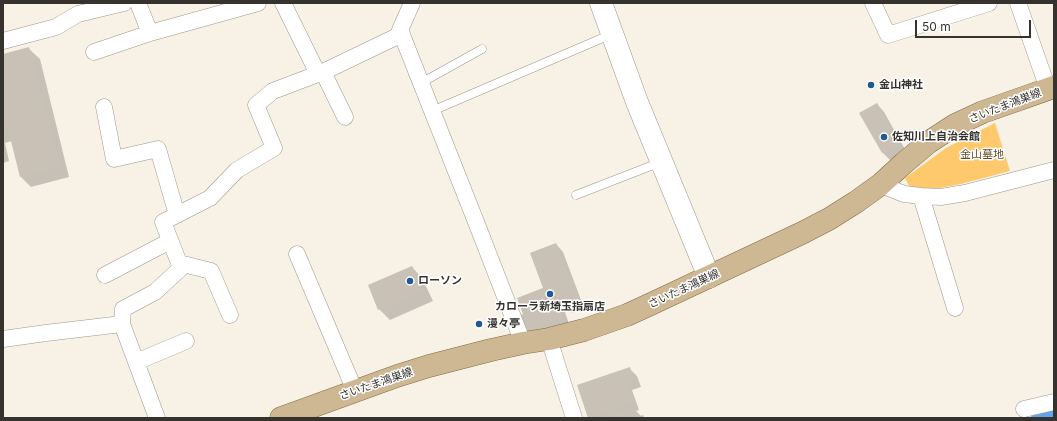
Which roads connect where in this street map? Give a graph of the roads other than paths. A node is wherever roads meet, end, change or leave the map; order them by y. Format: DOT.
graph roads {
  1 [pos="124,3"];
  2 [pos="138,3"];
  3 [pos="258,3"];
  4 [pos="283,3"];
  5 [pos="412,3"];
  6 [pos="601,3"];
  7 [pos="873,3"];
  8 [pos="989,3"];
  9 [pos="1018,3"];
  10 [pos="150,34"];
  11 [pos="402,34"];
  12 [pos="612,34"];
  13 [pos="3,41"];
  14 [pos="482,49"];
  15 [pos="94,52"];
  16 [pos="321,73"];
  17 [pos="421,83"];
  18 [pos="1051,88"];
  19 [pos="104,107"];
  20 [pos="432,111"];
  21 [pos="345,117"];
  22 [pos="662,162"];
  23 [pos="1054,170"];
  24 [pos="881,184"];
  25 [pos="576,195"];
  26 [pos="921,196"];
  27 [pos="177,215"];
  28 [pos="170,241"];
  29 [pos="297,254"];
  30 [pos="179,263"];
  31 [pos="105,275"];
  32 [pos="709,277"];
  33 [pos="955,308"];
  34 [pos="230,315"];
  35 [pos="122,324"];
  36 [pos="3,339"];
  37 [pos="549,340"];
  38 [pos="186,341"];
  39 [pos="523,343"];
  40 [pos="136,362"];
  41 [pos="355,391"];
  42 [pos="1054,402"];
  43 [pos="1024,409"];
  44 [pos="157,418"];
  45 [pos="281,418"];
  46 [pos="574,418"];
  1 -- 13 [label="street"];
  2 -- 10 [label="street"];
  3 -- 10 [label="street"];
  4 -- 16 [label="street"];
  5 -- 11 [label="street"];
  6 -- 12 [label="street"];
  7 -- 8 [label="street"];
  9 -- 18 [label="street"];
  10 -- 15 [label="street"];
  11 -- 16 [label="street"];
  11 -- 17 [label="street"];
  12 -- 20 [label="lane"];
  12 -- 22 [label="street"];
  14 -- 17 [label="lane"];
  16 -- 21 [label="street"];
  16 -- 27 [label="street"];
  17 -- 20 [label="street"];
  18 -- 24 [label="main road, さいたま鴻巣線"];
  19 -- 27 [label="street"];
  20 -- 39 [label="street"];
  22 -- 25 [label="lane"];
  22 -- 32 [label="street"];
  23 -- 26 [label="street"];
  24 -- 26 [label="street"];
  24 -- 32 [label="main road, さいたま鴻巣線"];
  26 -- 33 [label="street"];
  27 -- 28 [label="street"];
  28 -- 30 [label="street"];
  28 -- 31 [label="street"];
  29 -- 41 [label="street"];
  30 -- 34 [label="street"];
  30 -- 35 [label="street"];
  32 -- 37 [label="main road, さいたま鴻巣線"];
  35 -- 36 [label="street"];
  35 -- 40 [label="street"];
  37 -- 39 [label="main road, さいたま鴻巣線"];
  37 -- 46 [label="street"];
  38 -- 40 [label="street"];
  39 -- 41 [label="main road, さいたま鴻巣線"];
  40 -- 44 [label="street"];
  41 -- 45 [label="main road, さいたま鴻巣線"];
  42 -- 43 [label="street"];
}
